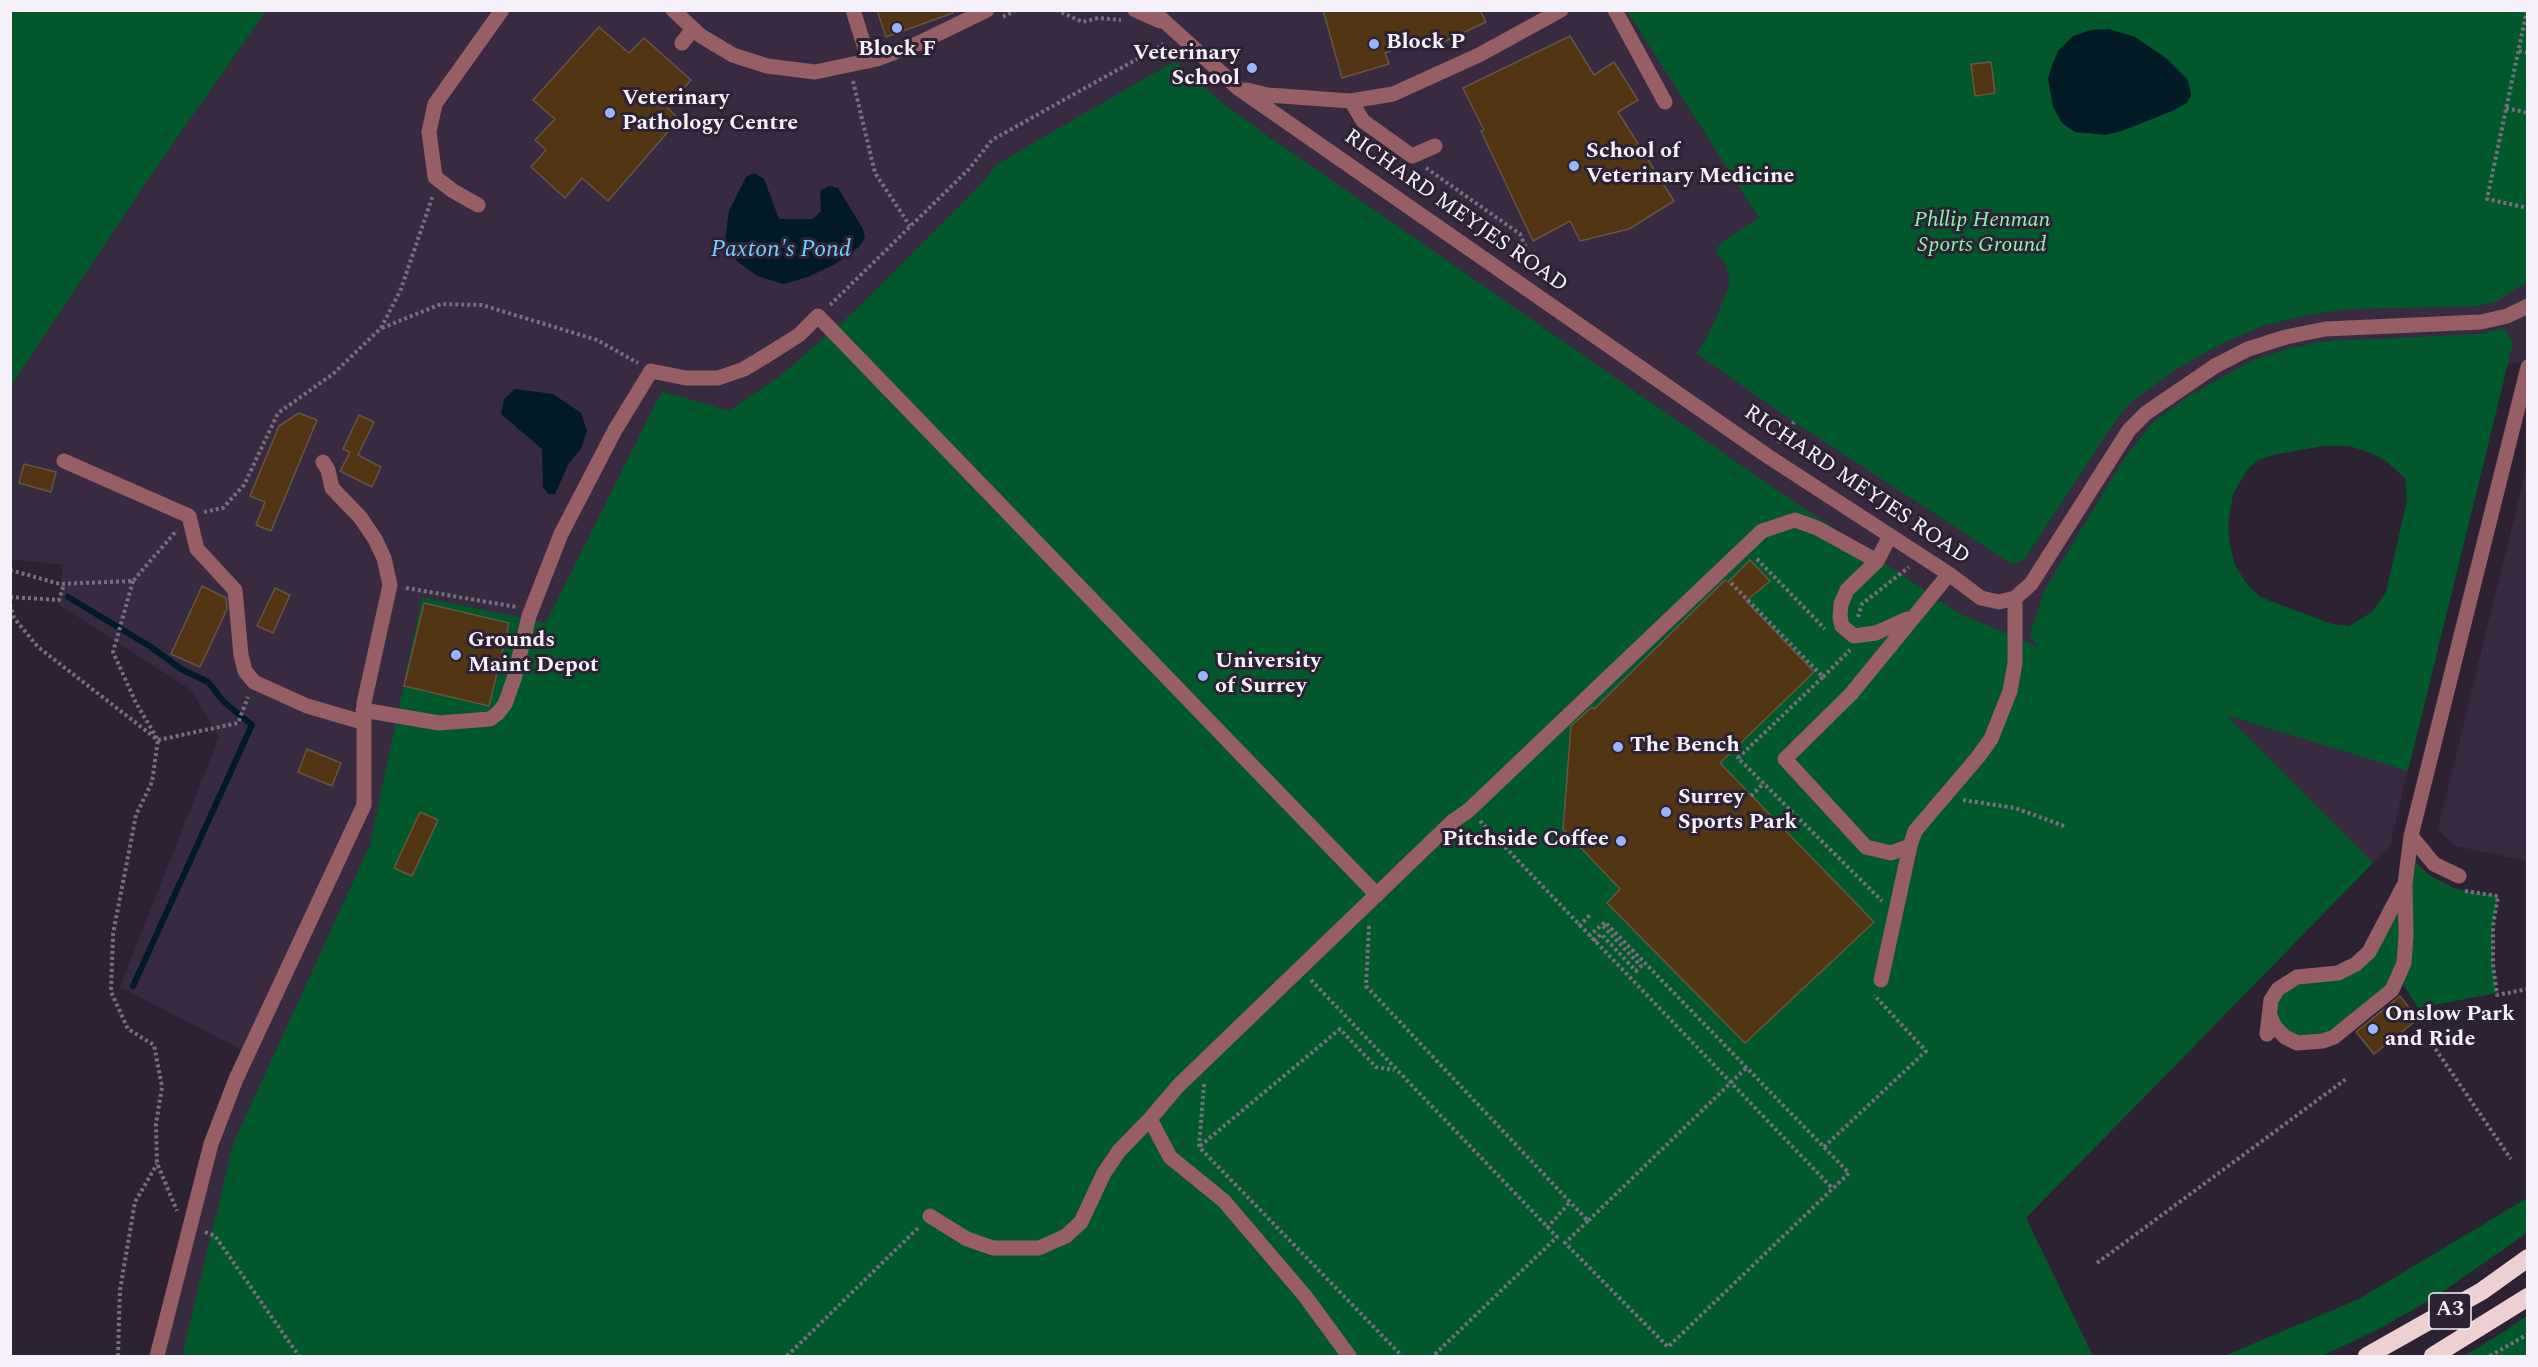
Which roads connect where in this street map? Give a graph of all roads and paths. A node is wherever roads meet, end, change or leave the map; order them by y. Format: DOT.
graph roads {
  1 [pos="502,10"];
  2 [pos="673,10"];
  3 [pos="853,10"];
  4 [pos="987,10"];
  5 [pos="1056,10"];
  6 [pos="1152,10"];
  7 [pos="1561,10"];
  8 [pos="1615,10"];
  9 [pos="2527,10"];
  10 [pos="1131,16"];
  11 [pos="1538,16"];
  12 [pos="1163,22"];
  13 [pos="693,29"];
  14 [pos="1158,37"];
  15 [pos="682,43"];
  16 [pos="2519,51"];
  17 [pos="2528,53"];
  18 [pos="869,62"];
  19 [pos="853,79"];
  20 [pos="1238,88"];
  21 [pos="1351,101"];
  22 [pos="1665,102"];
  23 [pos="2506,108"];
  24 [pos="2528,113"];
  25 [pos="1435,146"];
  26 [pos="1412,156"];
  27 [pos="435,177"];
  28 [pos="478,205"];
  29 [pos="2528,208"];
  30 [pos="910,226"];
  31 [pos="1512,270"];
  32 [pos="2528,306"];
  33 [pos="818,316"];
  34 [pos="381,328"];
  35 [pos="2528,367"];
  36 [pos="651,371"];
  37 [pos="1794,422"];
  38 [pos="1775,447"];
  39 [pos="64,461"];
  40 [pos="323,462"];
  41 [pos="189,516"];
  42 [pos="1890,536"];
  43 [pos="1755,558"];
  44 [pos="1877,561"];
  45 [pos="1910,567"];
  46 [pos="10,570"];
  47 [pos="1949,574"];
  48 [pos="133,580"];
  49 [pos="64,584"];
  50 [pos="390,585"];
  51 [pos="10,597"];
  52 [pos="2015,598"];
  53 [pos="10,604"];
  54 [pos="1922,606"];
  55 [pos="532,609"];
  56 [pos="1858,619"];
  57 [pos="1833,637"];
  58 [pos="1840,645"];
  59 [pos="1823,677"];
  60 [pos="254,682"];
  61 [pos="363,716"];
  62 [pos="158,740"];
  63 [pos="1764,783"];
  64 [pos="1751,796"];
  65 [pos="1943,797"];
  66 [pos="1469,810"];
  67 [pos="2064,826"];
  68 [pos="2411,836"];
  69 [pos="1910,846"];
  70 [pos="2457,883"];
  71 [pos="2404,884"];
  72 [pos="1373,898"];
  73 [pos="1591,914"];
  74 [pos="1602,925"];
  75 [pos="1579,926"];
  76 [pos="1589,936"];
  77 [pos="1594,941"];
  78 [pos="1301,969"];
  79 [pos="1881,980"];
  80 [pos="2528,989"];
  81 [pos="2270,1016"];
  82 [pos="2267,1034"];
  83 [pos="2432,1044"];
  84 [pos="1205,1062"];
  85 [pos="1747,1067"];
  86 [pos="1395,1070"];
  87 [pos="2346,1079"];
  88 [pos="1730,1084"];
  89 [pos="1150,1119"];
  90 [pos="1199,1147"];
  91 [pos="1824,1147"];
  92 [pos="2511,1159"];
  93 [pos="157,1163"];
  94 [pos="1833,1189"];
  95 [pos="1570,1202"];
  96 [pos="930,1216"];
  97 [pos="1588,1221"];
  98 [pos="189,1226"];
  99 [pos="1547,1227"];
  100 [pos="2528,1258"];
  101 [pos="2097,1263"];
  102 [pos="2528,1297"];
  103 [pos="2528,1334"];
  104 [pos="118,1356"];
  105 [pos="157,1356"];
  106 [pos="299,1356"];
  107 [pos="787,1356"];
  108 [pos="1349,1356"];
  109 [pos="1402,1356"];
  110 [pos="1433,1356"];
  111 [pos="2367,1356"];
  112 [pos="2433,1356"];
  113 [pos="2490,1356"];
  1 -- 27 [label="street"];
  2 -- 13 [label="street"];
  3 -- 18 [label="street"];
  4 -- 18 [label="street"];
  5 -- 10 [label="path"];
  6 -- 12 [label="street, RICHARD MEYJES ROAD"];
  7 -- 11 [label="street"];
  8 -- 22 [label="street"];
  9 -- 16 [label="path"];
  10 -- 12 [label="street, RICHARD MEYJES ROAD"];
  11 -- 21 [label="street"];
  12 -- 20 [label="street, RICHARD MEYJES ROAD"];
  13 -- 15 [label="street"];
  13 -- 18 [label="street"];
  14 -- 30 [label="path"];
  16 -- 17 [label="path"];
  16 -- 23 [label="path"];
  19 -- 30 [label="path"];
  20 -- 21 [label="street"];
  20 -- 42 [label="street, RICHARD MEYJES ROAD"];
  21 -- 26 [label="street"];
  23 -- 24 [label="path"];
  23 -- 29 [label="path"];
  25 -- 26 [label="street"];
  26 -- 31 [label="path"];
  27 -- 28 [label="street"];
  27 -- 34 [label="path"];
  30 -- 33 [label="path"];
  32 -- 52 [label="street"];
  33 -- 36 [label="street"];
  33 -- 72 [label="street"];
  34 -- 36 [label="path"];
  34 -- 41 [label="path"];
  35 -- 68 [label="street"];
  36 -- 55 [label="street"];
  37 -- 38 [label="path"];
  39 -- 41 [label="street"];
  40 -- 50 [label="street"];
  41 -- 48 [label="path"];
  41 -- 60 [label="street"];
  42 -- 44 [label="street"];
  42 -- 47 [label="street, RICHARD MEYJES ROAD"];
  43 -- 57 [label="path"];
  44 -- 54 [label="street"];
  44 -- 66 [label="street"];
  45 -- 56 [label="path"];
  46 -- 49 [label="path"];
  47 -- 52 [label="street, RICHARD MEYJES ROAD"];
  47 -- 54 [label="street"];
  48 -- 49 [label="path"];
  48 -- 62 [label="path"];
  49 -- 51 [label="path"];
  50 -- 55 [label="path"];
  50 -- 61 [label="street"];
  52 -- 65 [label="street"];
  53 -- 62 [label="path"];
  54 -- 69 [label="street"];
  55 -- 61 [label="street"];
  58 -- 59 [label="path"];
  60 -- 61 [label="street"];
  60 -- 62 [label="path"];
  61 -- 98 [label="street"];
  62 -- 93 [label="path"];
  63 -- 64 [label="path"];
  65 -- 67 [label="path"];
  65 -- 69 [label="street"];
  66 -- 72 [label="street"];
  66 -- 75 [label="path"];
  68 -- 70 [label="street"];
  68 -- 71 [label="street"];
  69 -- 79 [label="street"];
  70 -- 80 [label="path"];
  71 -- 81 [label="street"];
  71 -- 81 [label="street"];
  72 -- 78 [label="street"];
  72 -- 95 [label="path"];
  73 -- 75 [label="path"];
  74 -- 76 [label="path"];
  74 -- 77 [label="path"];
  74 -- 85 [label="path"];
  75 -- 76 [label="path"];
  76 -- 77 [label="path"];
  77 -- 88 [label="path"];
  78 -- 84 [label="street"];
  78 -- 86 [label="path"];
  79 -- 91 [label="path"];
  81 -- 82 [label="street"];
  83 -- 92 [label="path"];
  84 -- 89 [label="street"];
  84 -- 90 [label="path"];
  85 -- 88 [label="path"];
  85 -- 91 [label="path"];
  86 -- 90 [label="path"];
  86 -- 99 [label="path"];
  87 -- 101 [label="path"];
  88 -- 94 [label="path"];
  88 -- 97 [label="path"];
  89 -- 96 [label="street"];
  89 -- 108 [label="street"];
  90 -- 109 [label="path"];
  91 -- 94 [label="path"];
  93 -- 98 [label="path"];
  93 -- 104 [label="path"];
  94 -- 97 [label="path"];
  95 -- 97 [label="path"];
  95 -- 99 [label="path"];
  96 -- 107 [label="path"];
  98 -- 105 [label="street"];
  98 -- 106 [label="path"];
  99 -- 110 [label="path"];
  100 -- 111 [label="highway, A3"];
  102 -- 112 [label="highway, A3"];
  103 -- 113 [label="path"];
}
